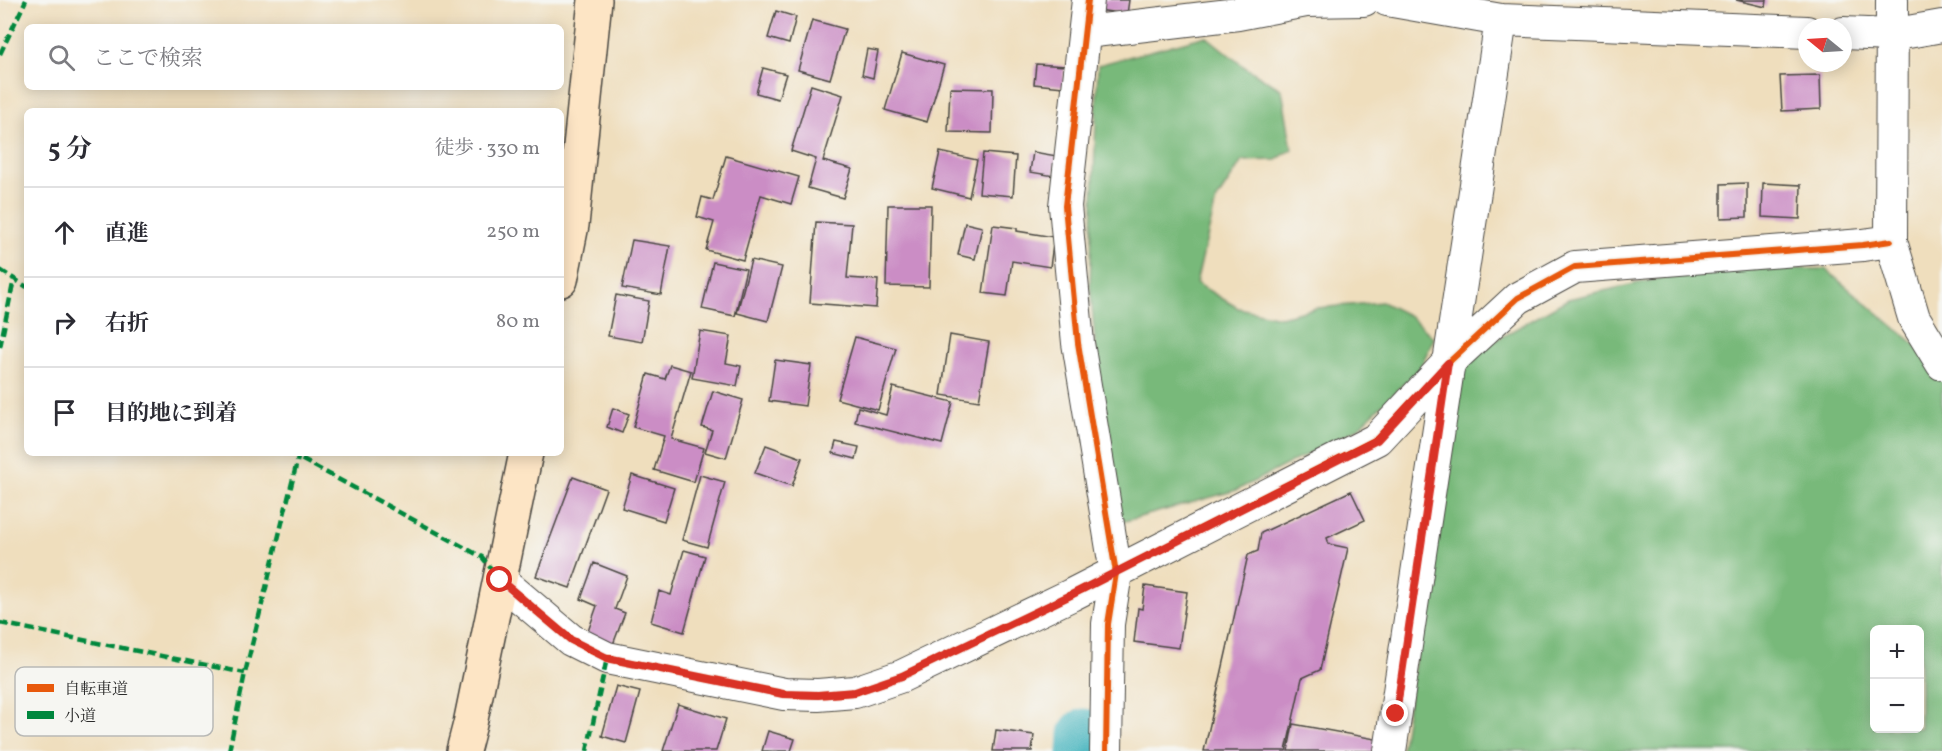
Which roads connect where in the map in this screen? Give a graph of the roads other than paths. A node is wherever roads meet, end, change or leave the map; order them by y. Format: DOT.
graph roads {
  1 [pos="595,0"];
  2 [pos="1088,0"];
  3 [pos="1364,0"];
  4 [pos="1387,0"];
  5 [pos="1892,0"];
  6 [pos="1500,20"];
  7 [pos="1942,26"];
  8 [pos="1086,32"];
  9 [pos="1798,32"];
  10 [pos="1852,33"];
  11 [pos="1892,35"];
  12 [pos="1891,241"];
  13 [pos="564,265"];
  14 [pos="1448,363"];
  15 [pos="1942,364"];
  16 [pos="525,456"];
  17 [pos="1116,573"];
  18 [pos="500,580"];
  19 [pos="463,751"];
  20 [pos="1106,751"];
  21 [pos="1390,751"];
  1 -- 13 [label="street"];
  2 -- 8 [label="street"];
  3 -- 8 [label="street"];
  4 -- 6 [label="street"];
  5 -- 11 [label="street"];
  6 -- 9 [label="street"];
  6 -- 14 [label="street"];
  7 -- 11 [label="street"];
  8 -- 17 [label="street"];
  10 -- 11 [label="street"];
  11 -- 12 [label="street"];
  12 -- 14 [label="street"];
  12 -- 15 [label="street"];
  14 -- 17 [label="street"];
  14 -- 21 [label="street"];
  16 -- 18 [label="street"];
  17 -- 18 [label="street"];
  17 -- 20 [label="street"];
  18 -- 19 [label="street"];
}
